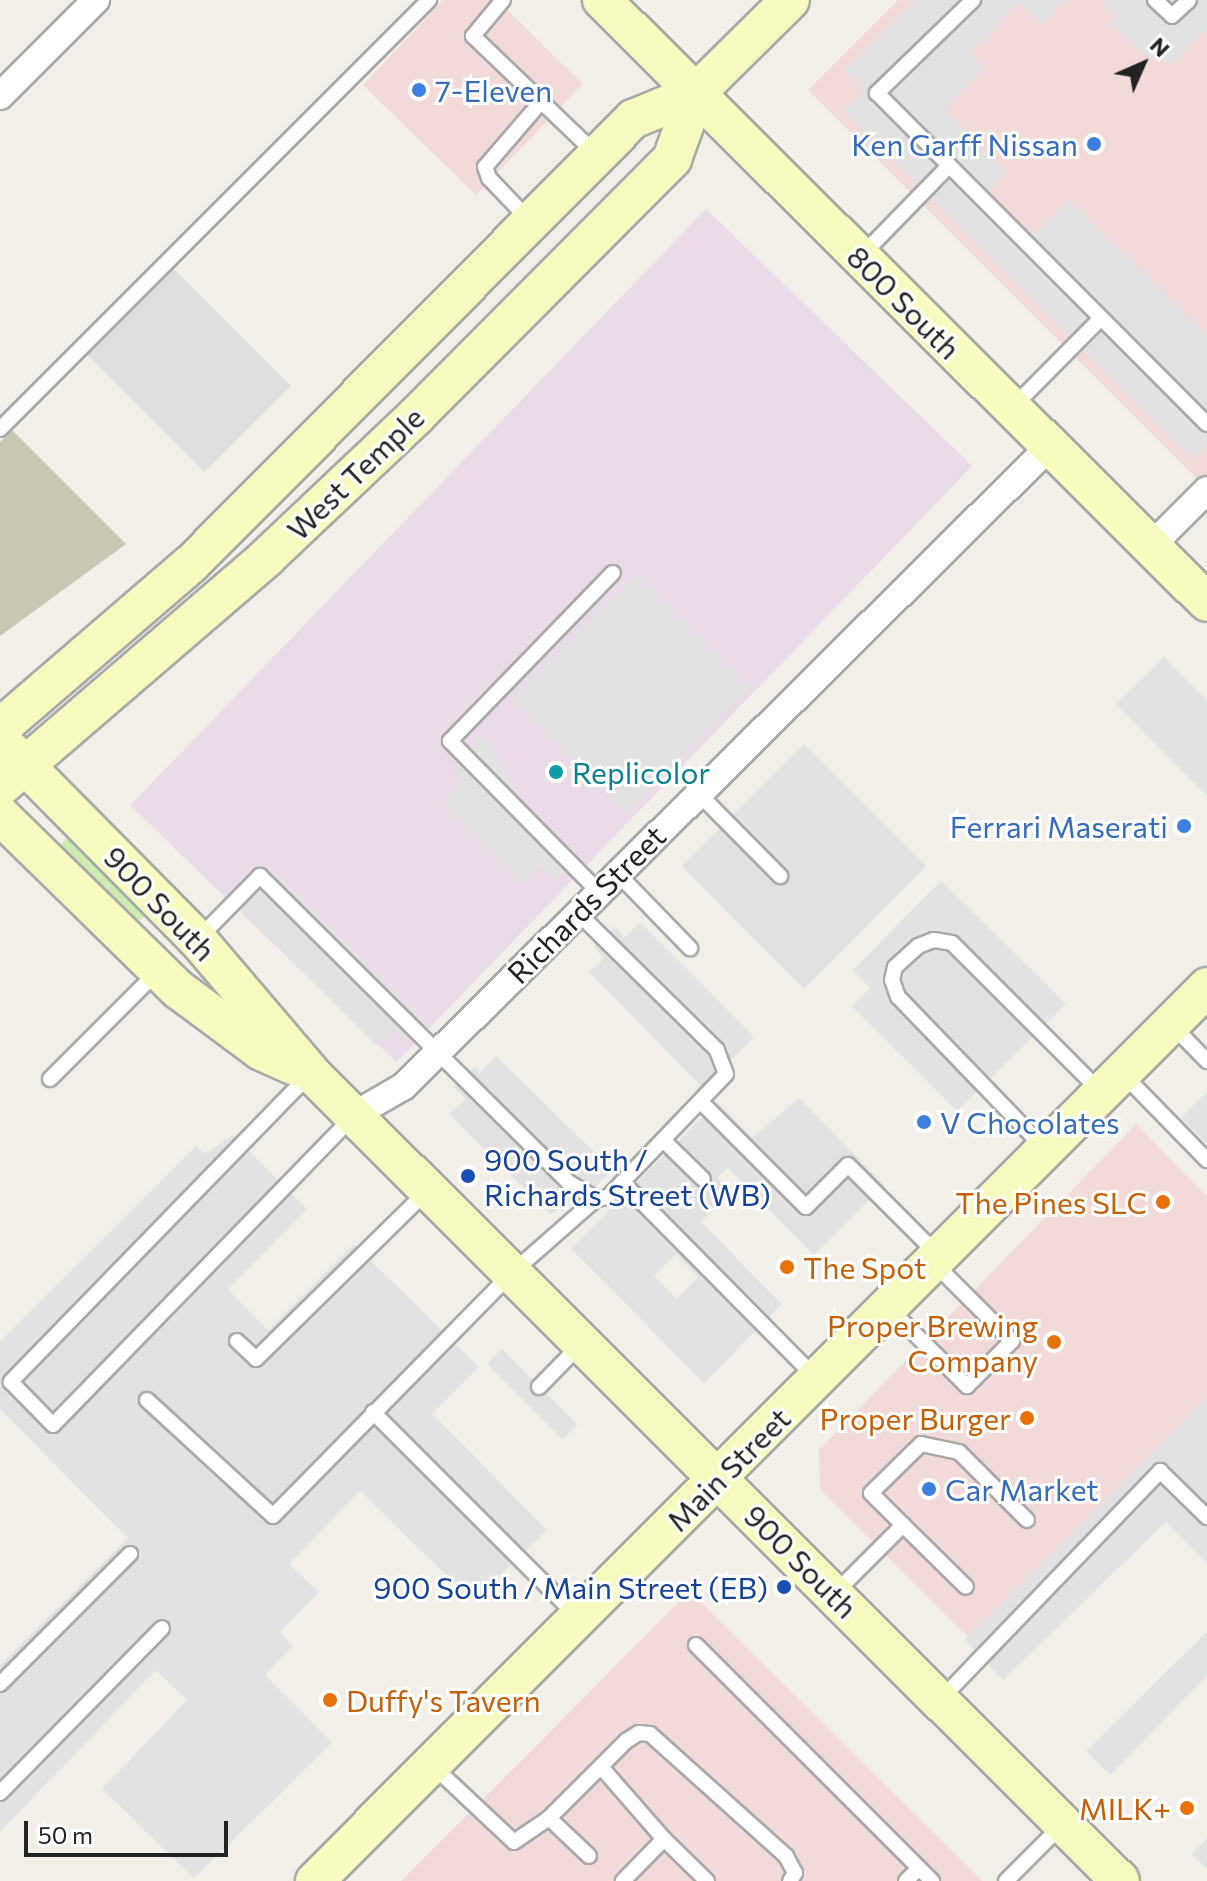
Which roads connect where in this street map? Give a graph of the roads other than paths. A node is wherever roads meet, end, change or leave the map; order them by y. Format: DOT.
graph roads {
  1 [pos="96,0"];
  2 [pos="429,0"];
  3 [pos="503,0"];
  4 [pos="602,0"];
  5 [pos="790,0"];
  6 [pos="973,0"];
  7 [pos="1155,0"];
  8 [pos="1189,0"];
  9 [pos="696,93"];
  10 [pos="0,96"];
  11 [pos="541,102"];
  12 [pos="597,156"];
  13 [pos="948,167"];
  14 [pos="532,223"];
  15 [pos="859,258"];
  16 [pos="1100,319"];
  17 [pos="1012,409"];
  18 [pos="1207,424"];
  19 [pos="0,429"];
  20 [pos="1050,446"];
  21 [pos="1207,490"];
  22 [pos="1151,546"];
  23 [pos="613,573"];
  24 [pos="1207,602"];
  25 [pos="0,728"];
  26 [pos="698,793"];
  27 [pos="6,794"];
  28 [pos="780,876"];
  29 [pos="607,882"];
  30 [pos="577,912"];
  31 [pos="197,939"];
  32 [pos="690,948"];
  33 [pos="157,971"];
  34 [pos="1207,987"];
  35 [pos="1170,1023"];
  36 [pos="437,1052"];
  37 [pos="1207,1061"];
  38 [pos="311,1073"];
  39 [pos="50,1079"];
  40 [pos="1112,1083"];
  41 [pos="702,1103"];
  42 [pos="354,1115"];
  43 [pos="664,1141"];
  44 [pos="1046,1150"];
  45 [pos="1207,1160"];
  46 [pos="703,1179"];
  47 [pos="622,1182"];
  48 [pos="429,1189"];
  49 [pos="596,1199"];
  50 [pos="936,1259"];
  51 [pos="514,1271"];
  52 [pos="888,1306"];
  53 [pos="237,1341"];
  54 [pos="584,1342"];
  55 [pos="817,1379"];
  56 [pos="539,1387"];
  57 [pos="147,1400"];
  58 [pos="373,1412"];
  59 [pos="718,1479"];
  60 [pos="1207,1517"];
  61 [pos="1027,1520"];
  62 [pos="903,1525"];
  63 [pos="130,1554"];
  64 [pos="966,1587"];
  65 [pos="834,1594"];
  66 [pos="580,1618"];
  67 [pos="162,1628"];
  68 [pos="696,1645"];
  69 [pos="0,1684"];
  70 [pos="940,1700"];
  71 [pos="432,1764"];
  72 [pos="602,1768"];
  73 [pos="0,1793"];
  74 [pos="549,1818"];
  75 [pos="1063,1824"];
  76 [pos="664,1839"];
  77 [pos="589,1856"];
  78 [pos="919,1868"];
  79 [pos="617,1880"];
  80 [pos="315,1881"];
  81 [pos="707,1881"];
  82 [pos="790,1881"];
  83 [pos="906,1881"];
  84 [pos="932,1881"];
  85 [pos="1006,1881"];
  86 [pos="1120,1881"];
  1 -- 10 [label="street"];
  2 -- 19 [label="lane"];
  3 -- 11 [label="lane"];
  4 -- 9 [label="street, 800 South"];
  5 -- 9 [label="street, West Temple"];
  6 -- 13 [label="lane"];
  7 -- 8 [label="lane"];
  9 -- 12 [label="street, West Temple"];
  9 -- 15 [label="street, 800 South"];
  9 -- 27 [label="street, West Temple"];
  11 -- 12 [label="lane"];
  11 -- 14 [label="lane"];
  12 -- 14 [label="street, West Temple"];
  13 -- 15 [label="lane"];
  13 -- 16 [label="lane"];
  14 -- 25 [label="street, West Temple"];
  15 -- 17 [label="street, 800 South"];
  16 -- 17 [label="lane"];
  16 -- 18 [label="lane"];
  17 -- 20 [label="street, 800 South"];
  20 -- 22 [label="street, 800 South"];
  20 -- 26 [label="street, Richards Street"];
  21 -- 22 [label="street"];
  22 -- 24 [label="street, 800 South"];
  23 -- 29 [label="lane"];
  26 -- 28 [label="lane"];
  26 -- 29 [label="street, Richards Street"];
  27 -- 31 [label="street, 900 South"];
  27 -- 33 [label="street, 900 South"];
  29 -- 30 [label="street, Richards Street"];
  29 -- 32 [label="lane"];
  30 -- 36 [label="street, Richards Street"];
  30 -- 41 [label="lane"];
  31 -- 36 [label="lane"];
  31 -- 38 [label="street, 900 South"];
  33 -- 38 [label="street, 900 South"];
  33 -- 39 [label="lane"];
  34 -- 35 [label="street, Main Street"];
  35 -- 37 [label="lane"];
  35 -- 40 [label="street, Main Street"];
  36 -- 42 [label="street, Richards Street"];
  36 -- 49 [label="lane"];
  38 -- 42 [label="street, 900 South"];
  38 -- 42 [label="lane"];
  40 -- 44 [label="street, Main Street"];
  40 -- 44 [label="lane"];
  40 -- 45 [label="lane"];
  41 -- 43 [label="lane"];
  41 -- 50 [label="lane"];
  42 -- 48 [label="street, 900 South"];
  43 -- 46 [label="lane"];
  43 -- 47 [label="lane"];
  44 -- 50 [label="street, Main Street"];
  47 -- 49 [label="lane"];
  47 -- 55 [label="lane"];
  48 -- 51 [label="street, 900 South"];
  48 -- 53 [label="lane"];
  49 -- 51 [label="lane"];
  50 -- 52 [label="street, Main Street"];
  50 -- 52 [label="lane"];
  51 -- 54 [label="street, 900 South"];
  51 -- 58 [label="lane"];
  52 -- 55 [label="street, Main Street"];
  54 -- 56 [label="lane"];
  54 -- 59 [label="street, 900 South"];
  55 -- 59 [label="street, Main Street"];
  57 -- 58 [label="lane"];
  58 -- 66 [label="lane"];
  59 -- 65 [label="street, 900 South"];
  59 -- 66 [label="street, Main Street"];
  60 -- 70 [label="lane"];
  61 -- 62 [label="lane"];
  62 -- 64 [label="lane"];
  62 -- 65 [label="lane"];
  63 -- 69 [label="lane"];
  65 -- 70 [label="street, 900 South"];
  66 -- 71 [label="street, Main Street"];
  67 -- 73 [label="lane"];
  68 -- 78 [label="lane"];
  70 -- 75 [label="street, 900 South"];
  71 -- 74 [label="lane"];
  71 -- 80 [label="street, Main Street"];
  72 -- 74 [label="lane"];
  72 -- 76 [label="lane"];
  72 -- 82 [label="lane"];
  74 -- 77 [label="lane"];
  75 -- 85 [label="lane"];
  75 -- 86 [label="street, 900 South"];
  76 -- 79 [label="lane"];
  76 -- 81 [label="lane"];
  78 -- 83 [label="lane"];
  78 -- 84 [label="lane"];
}
